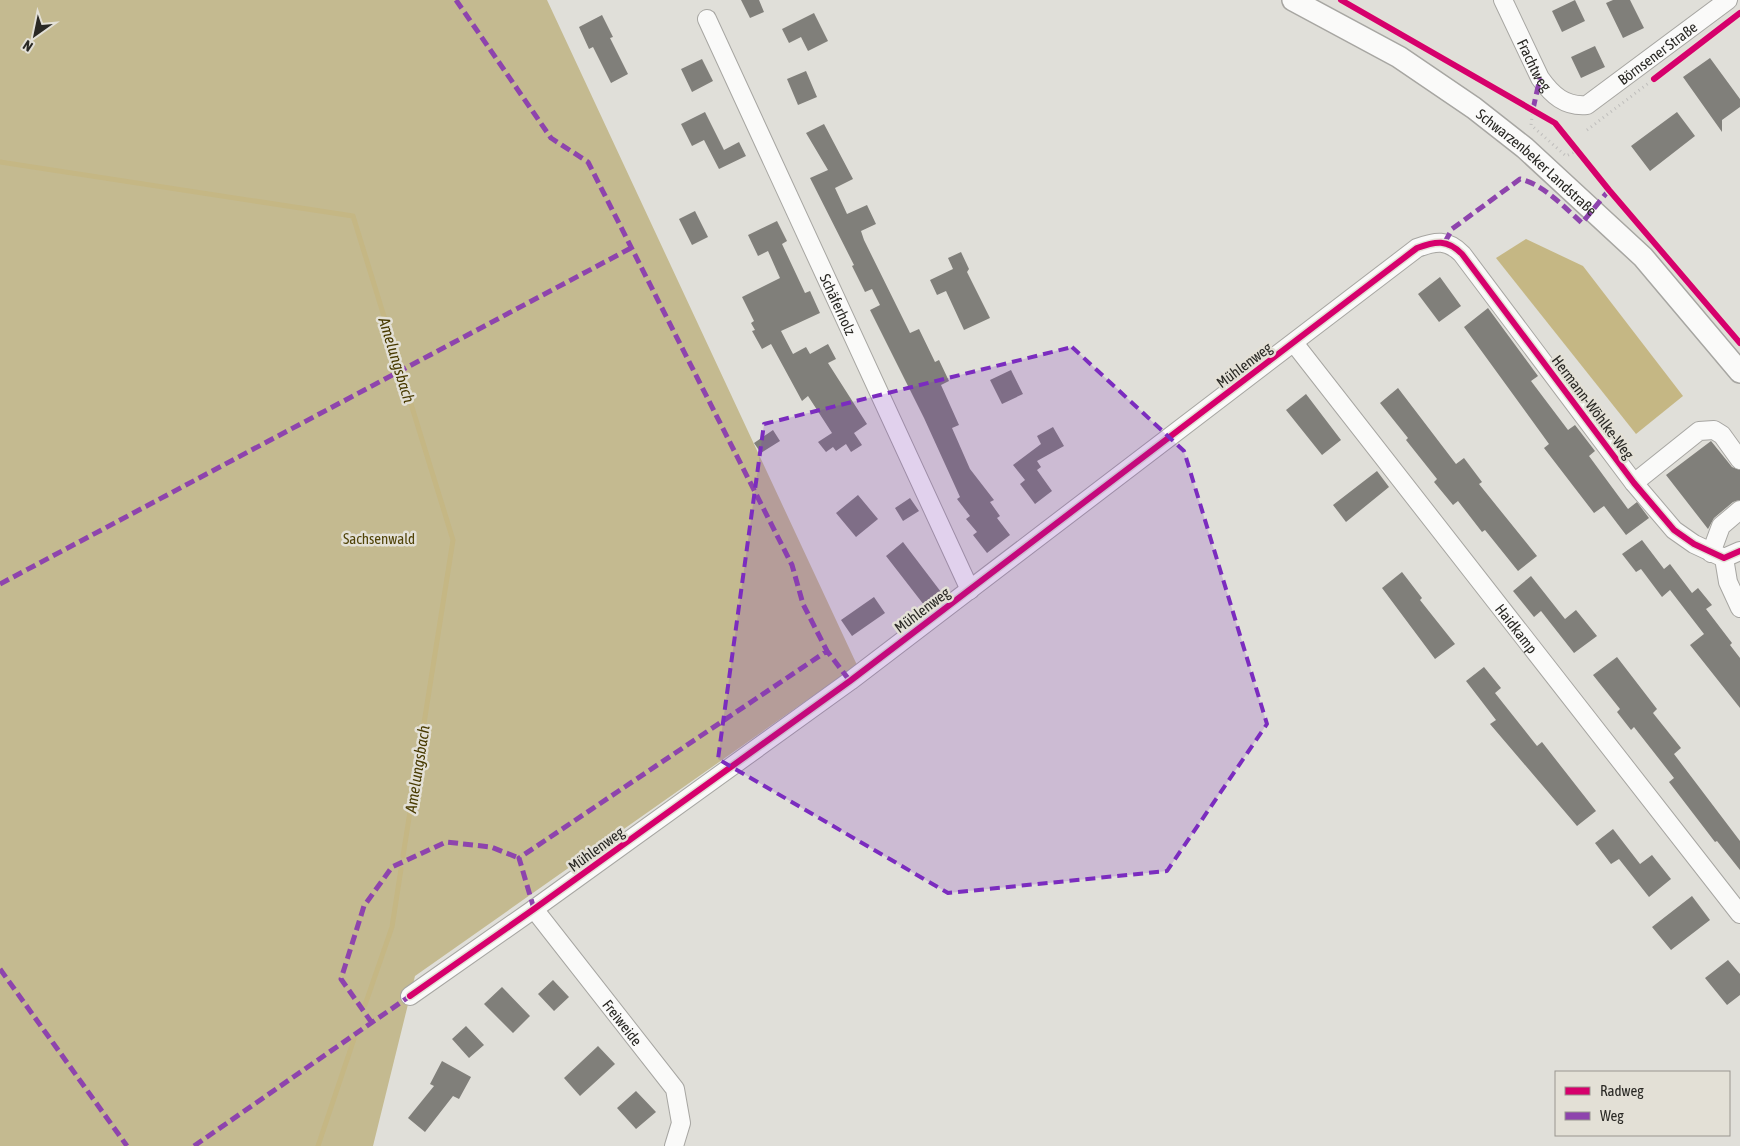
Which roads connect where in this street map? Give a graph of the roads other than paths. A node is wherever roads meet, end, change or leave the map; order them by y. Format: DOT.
graph roads {
  1 [pos="1293,0"];
  2 [pos="1503,0"];
  3 [pos="1728,0"];
  4 [pos="707,19"];
  5 [pos="1587,105"];
  6 [pos="1445,242"];
  7 [pos="1294,342"];
  8 [pos="1740,372"];
  9 [pos="1740,460"];
  10 [pos="1634,483"];
  11 [pos="1740,510"];
  12 [pos="1725,554"];
  13 [pos="970,590"];
  14 [pos="1740,608"];
  15 [pos="534,909"];
  16 [pos="1740,914"];
  17 [pos="410,996"];
  18 [pos="674,1146"];
  1 -- 8 [label="main road, Schwarzenbeker Landstraße"];
  2 -- 5 [label="street, Frachtweg"];
  3 -- 5 [label="street, Börnsener Straße"];
  4 -- 13 [label="street, Schäferholz"];
  6 -- 7 [label="street, Mühlenweg"];
  6 -- 10 [label="street, Hermann-Wöhlke-Weg"];
  7 -- 13 [label="street, Mühlenweg"];
  7 -- 16 [label="street, Haidkamp"];
  9 -- 10 [label="street"];
  10 -- 12 [label="street, Hermann-Wöhlke-Weg"];
  11 -- 12 [label="street"];
  12 -- 14 [label="street"];
  13 -- 15 [label="street, Mühlenweg"];
  15 -- 17 [label="street, Mühlenweg"];
  15 -- 18 [label="street, Freiweide"];
}
